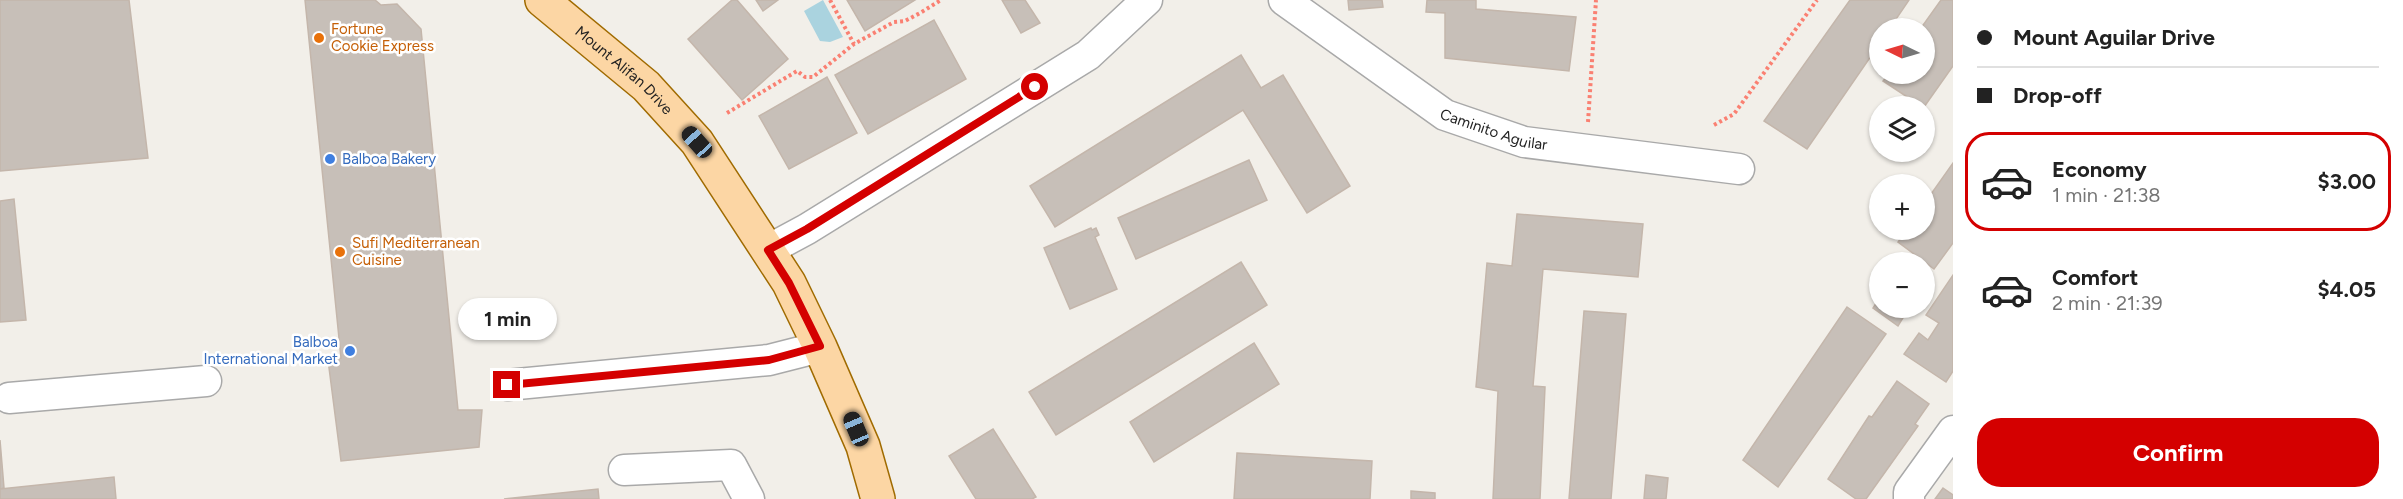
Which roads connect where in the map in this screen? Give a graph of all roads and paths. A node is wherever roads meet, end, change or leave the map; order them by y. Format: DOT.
graph roads {
  1 [pos="542,0"];
  2 [pos="830,0"];
  3 [pos="941,0"];
  4 [pos="1146,0"];
  5 [pos="1284,0"];
  6 [pos="1596,0"];
  7 [pos="1816,0"];
  8 [pos="854,44"];
  9 [pos="727,113"];
  10 [pos="1714,125"];
  11 [pos="1587,150"];
  12 [pos="1739,169"];
  13 [pos="768,250"];
  14 [pos="820,346"];
  15 [pos="206,381"];
  16 [pos="507,385"];
  17 [pos="9,398"];
  18 [pos="1953,431"];
  19 [pos="624,470"];
  20 [pos="749,499"];
  21 [pos="878,499"];
  22 [pos="1909,499"];
  1 -- 13 [label="main road, Mount Alifan Drive"];
  2 -- 8 [label="path"];
  3 -- 8 [label="path"];
  4 -- 13 [label="street"];
  5 -- 11 [label="street, Caminito Aguilar"];
  6 -- 11 [label="path"];
  7 -- 10 [label="path"];
  8 -- 9 [label="path"];
  11 -- 12 [label="street, Caminito Aguilar"];
  13 -- 14 [label="main road, Mount Alifan Drive"];
  14 -- 16 [label="street"];
  14 -- 21 [label="main road, Mount Alifan Drive"];
  15 -- 17 [label="street"];
  18 -- 22 [label="street"];
  19 -- 20 [label="street"];
}
